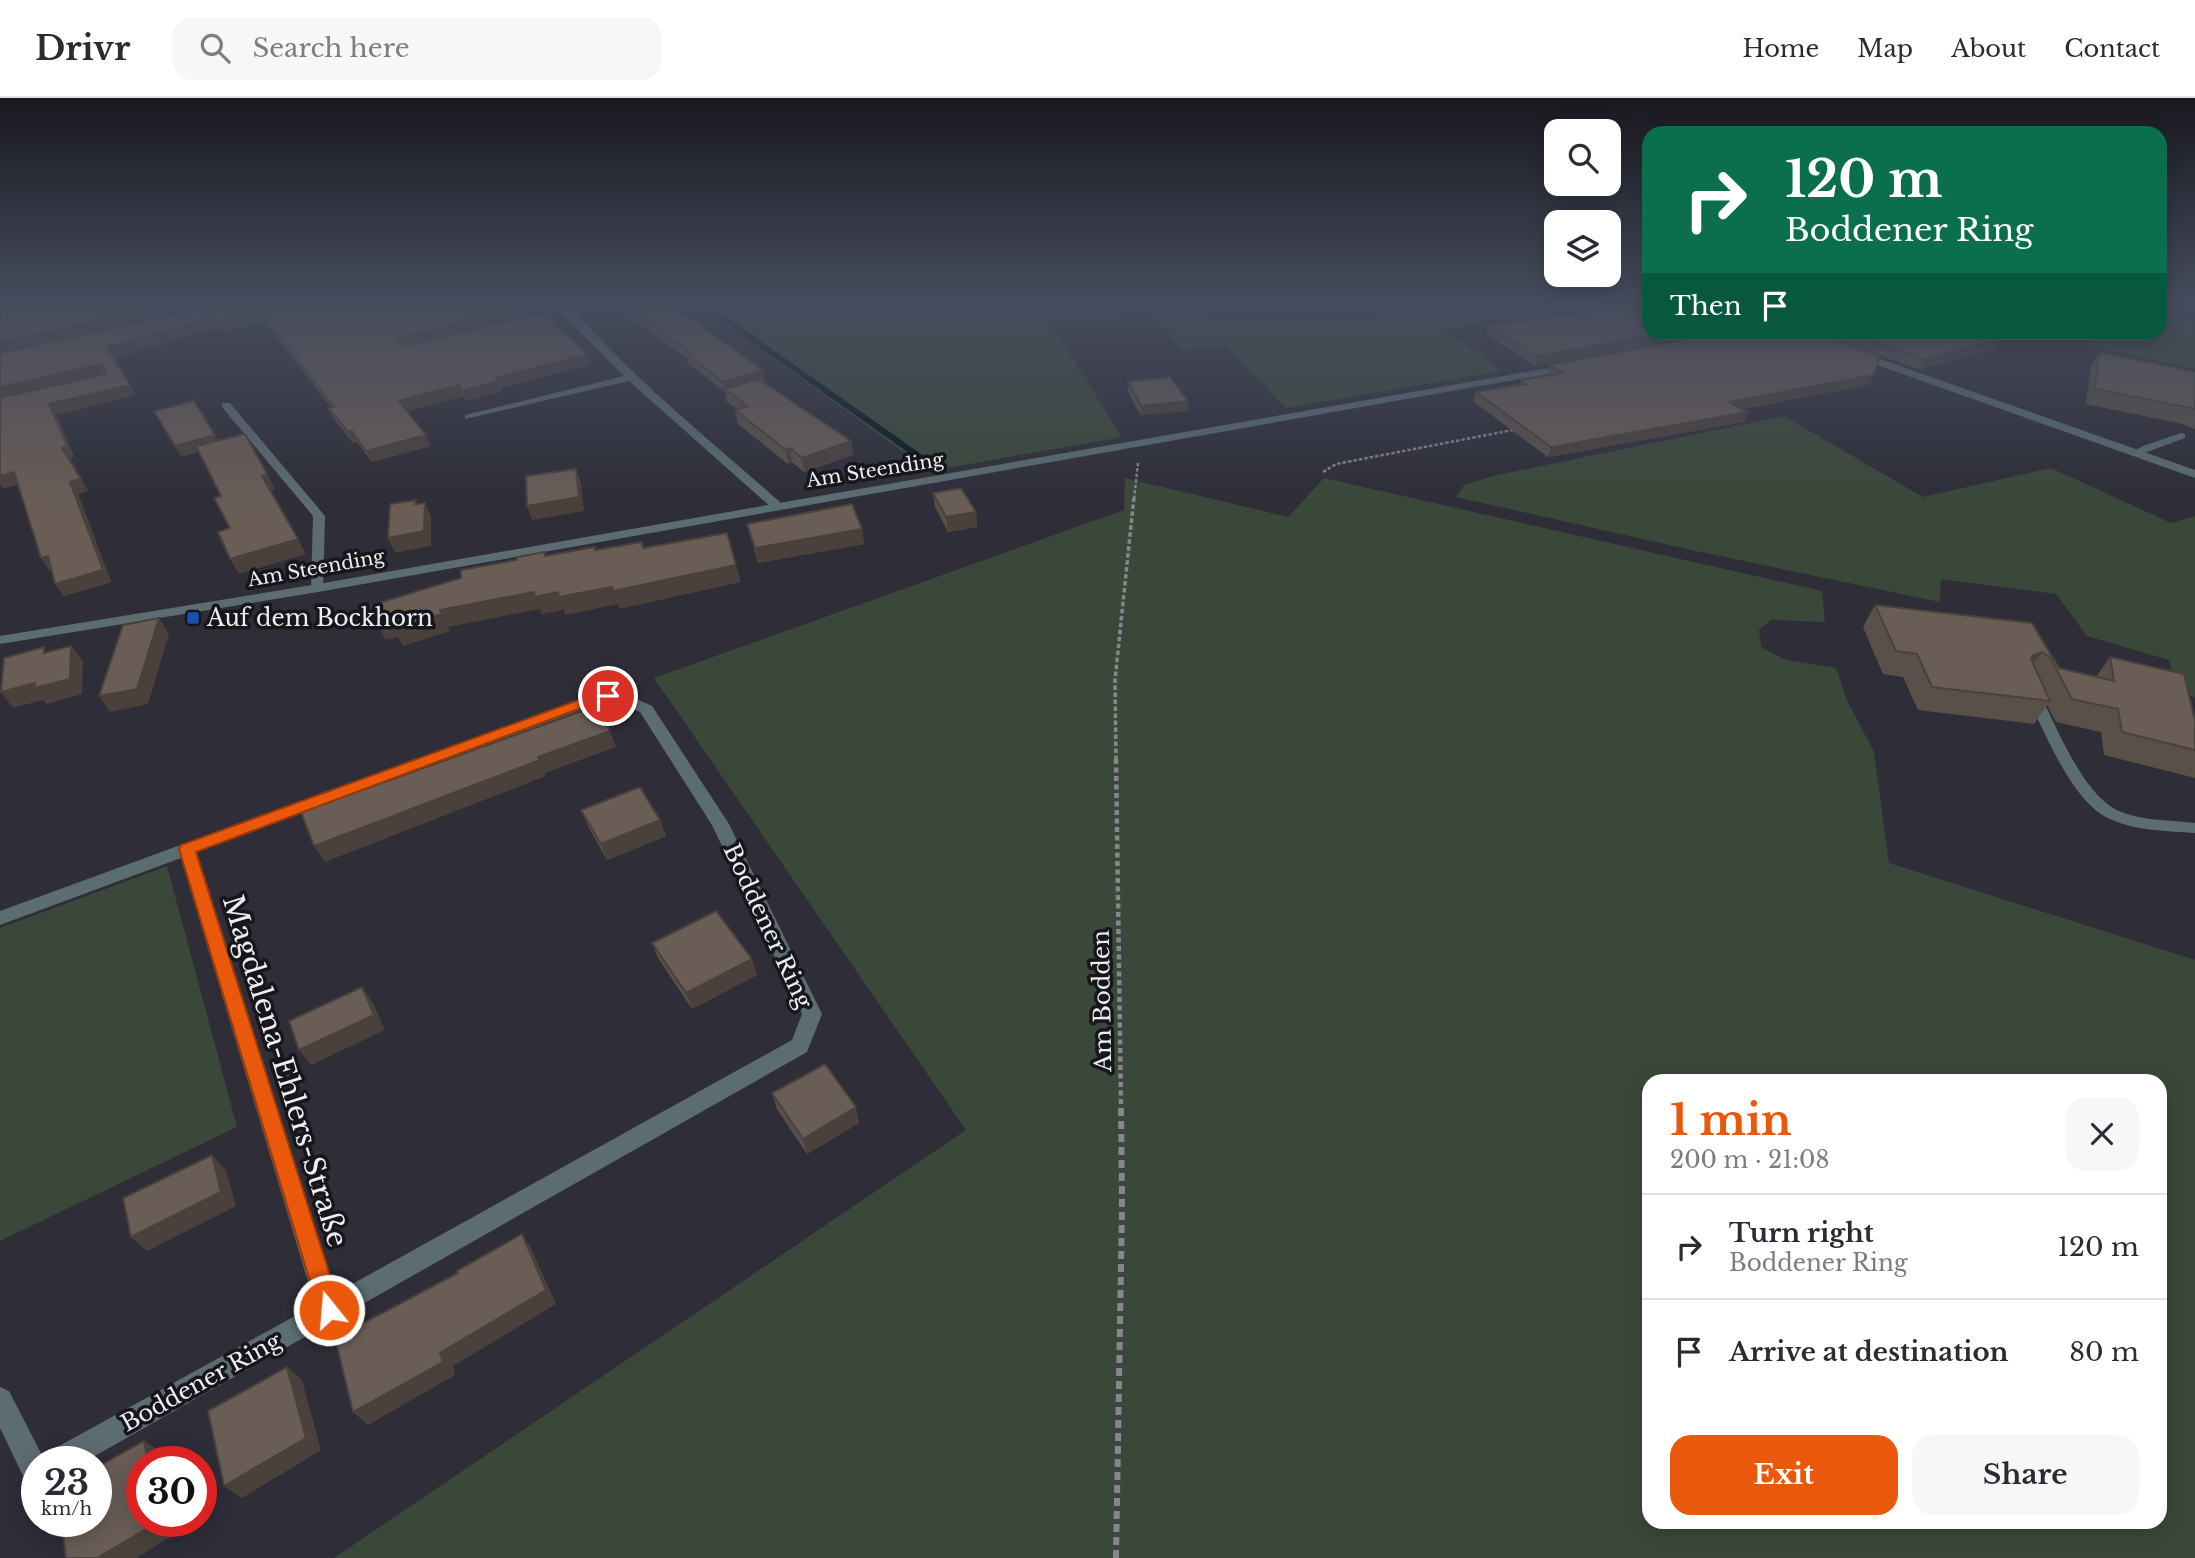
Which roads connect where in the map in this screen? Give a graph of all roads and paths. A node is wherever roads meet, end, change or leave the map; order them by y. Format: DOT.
graph roads {
  1 [pos="621,367"];
  2 [pos="1573,367"];
  3 [pos="1894,367"];
  4 [pos="631,377"];
  5 [pos="226,405"];
  6 [pos="469,417"];
  7 [pos="1520,429"];
  8 [pos="2181,436"];
  9 [pos="1138,445"];
  10 [pos="2135,453"];
  11 [pos="1323,472"];
  12 [pos="2195,474"];
  13 [pos="776,505"];
  14 [pos="318,588"];
  15 [pos="0,640"];
  16 [pos="2025,681"];
  17 [pos="2195,828"];
  18 [pos="187,849"];
  19 [pos="0,918"];
  20 [pos="329,1310"];
  21 [pos="0,1400"];
  22 [pos="23,1446"];
  23 [pos="87,1446"];
  24 [pos="1116,1558"];
  1 -- 4 [label="street"];
  2 -- 9 [label="street, Am Steending"];
  3 -- 10 [label="street"];
  4 -- 6 [label="street"];
  4 -- 13 [label="street"];
  5 -- 14 [label="street"];
  7 -- 11 [label="path"];
  8 -- 10 [label="lane"];
  9 -- 13 [label="street, Am Steending"];
  9 -- 24 [label="path, Am Bodden"];
  10 -- 12 [label="street"];
  13 -- 14 [label="street, Am Steending"];
  14 -- 15 [label="street, Am Steending"];
  16 -- 17 [label="lane"];
  18 -- 19 [label="street, Boddener Ring"];
  18 -- 20 [label="street, Magdalena-Ehlers-Straße"];
  18 -- 20 [label="street, Boddener Ring"];
  20 -- 23 [label="street, Boddener Ring"];
  21 -- 22 [label="street"];
}
